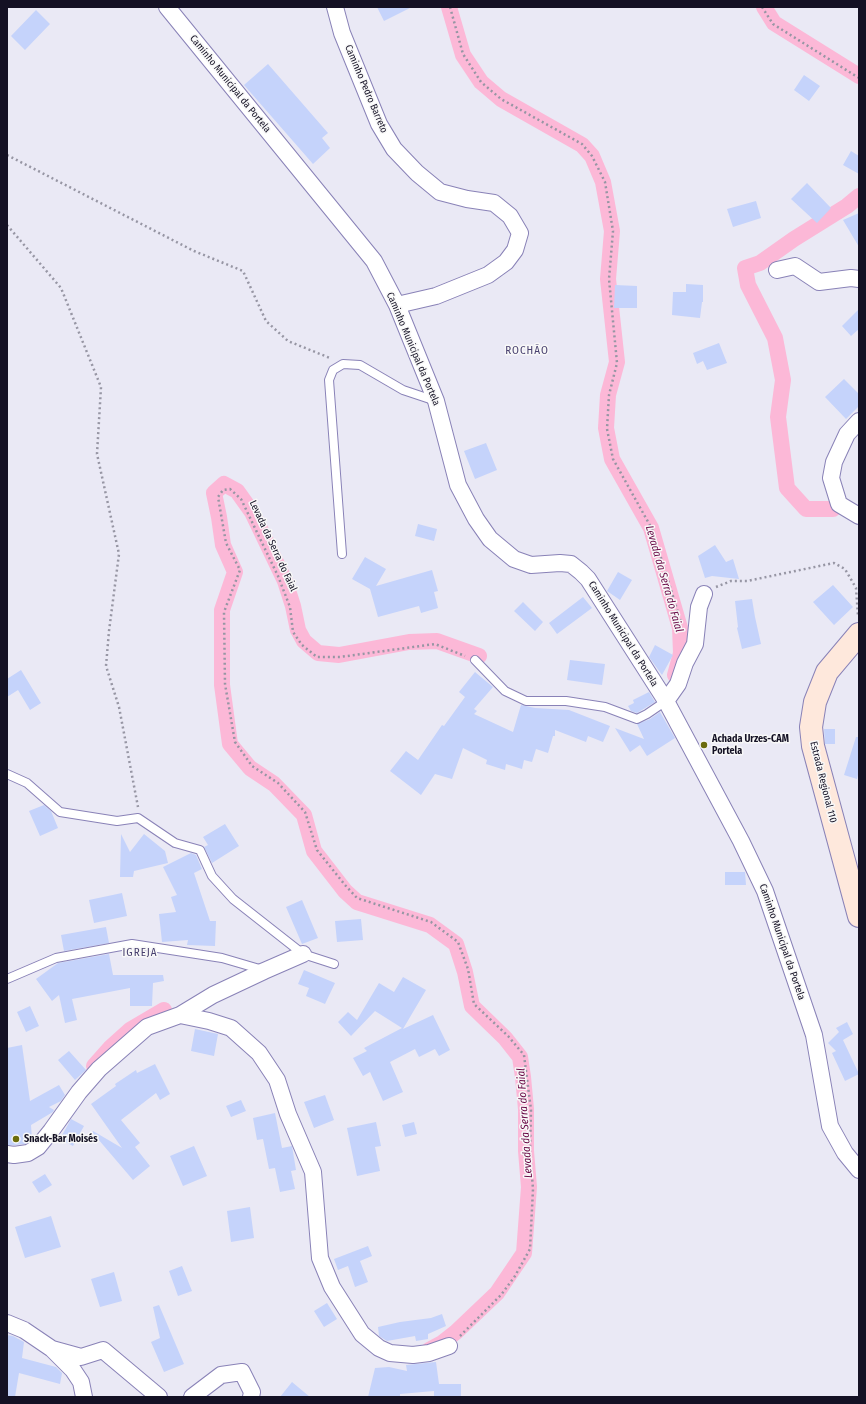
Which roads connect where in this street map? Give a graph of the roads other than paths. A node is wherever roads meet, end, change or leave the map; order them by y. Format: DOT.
graph roads {
  1 [pos="167,7"];
  2 [pos="335,7"];
  3 [pos="777,270"];
  4 [pos="859,279"];
  5 [pos="397,305"];
  6 [pos="436,401"];
  7 [pos="859,421"];
  8 [pos="859,516"];
  9 [pos="342,554"];
  10 [pos="704,594"];
  11 [pos="859,634"];
  12 [pos="475,660"];
  13 [pos="666,701"];
  14 [pos="7,774"];
  15 [pos="859,916"];
  16 [pos="303,954"];
  17 [pos="334,964"];
  18 [pos="264,971"];
  19 [pos="7,979"];
  20 [pos="180,1015"];
  21 [pos="7,1154"];
  22 [pos="859,1170"];
  23 [pos="7,1323"];
  24 [pos="449,1346"];
  25 [pos="52,1349"];
  26 [pos="84,1397"];
  27 [pos="159,1397"];
  28 [pos="192,1397"];
  29 [pos="251,1397"];
  1 -- 5 [label="street, Caminho Municipal da Portela"];
  2 -- 5 [label="street, Caminho Pedro Barreto"];
  3 -- 4 [label="street"];
  5 -- 6 [label="street, Caminho Municipal da Portela"];
  6 -- 9 [label="lane"];
  6 -- 13 [label="street, Caminho Municipal da Portela"];
  7 -- 8 [label="street"];
  10 -- 13 [label="street"];
  11 -- 15 [label="main road, Estrada Regional 110"];
  12 -- 13 [label="lane"];
  13 -- 22 [label="street, Caminho Municipal da Portela"];
  14 -- 16 [label="lane"];
  16 -- 17 [label="lane"];
  16 -- 18 [label="street"];
  18 -- 19 [label="lane"];
  18 -- 20 [label="street"];
  20 -- 21 [label="street"];
  20 -- 24 [label="street"];
  23 -- 25 [label="street"];
  25 -- 26 [label="street"];
  25 -- 27 [label="street"];
  28 -- 29 [label="street"];
}
